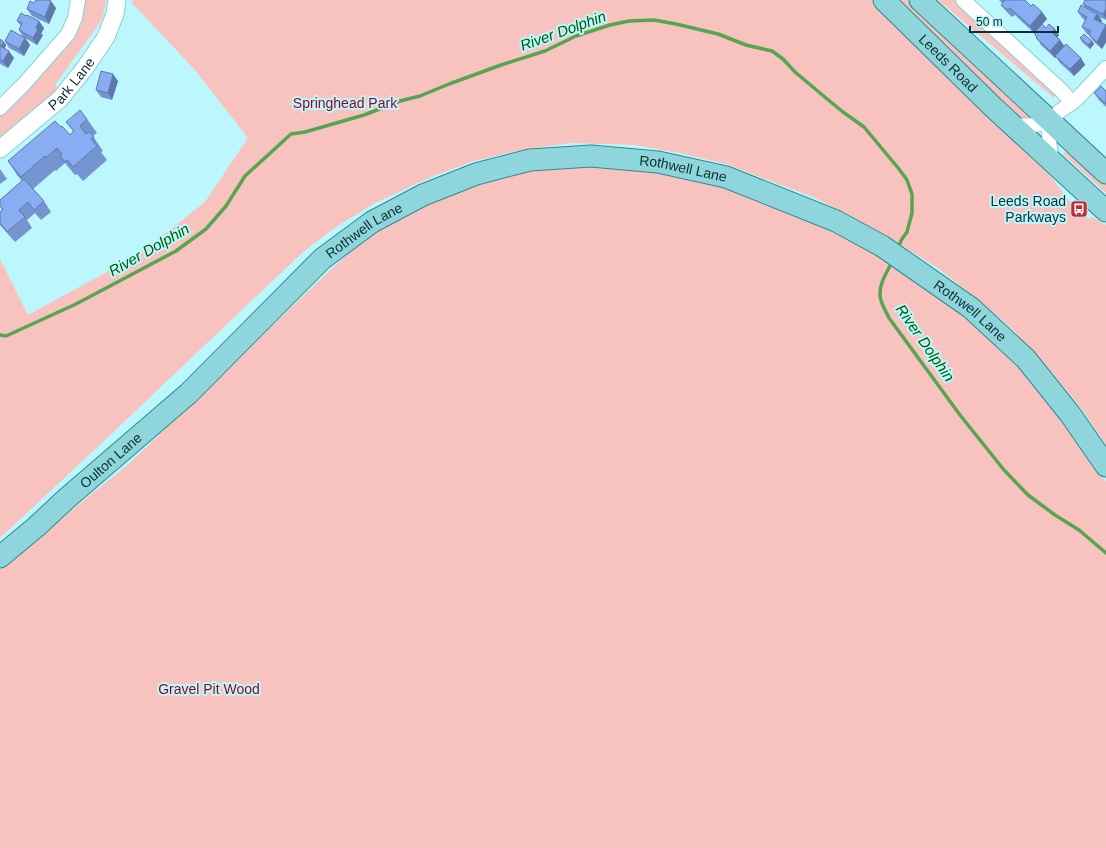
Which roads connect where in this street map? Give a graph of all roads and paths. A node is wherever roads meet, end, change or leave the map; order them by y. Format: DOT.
graph roads {
  1 [pos="78,0"];
  2 [pos="117,0"];
  3 [pos="884,0"];
  4 [pos="920,0"];
  5 [pos="962,0"];
  6 [pos="1106,68"];
  7 [pos="1072,103"];
  8 [pos="0,108"];
  9 [pos="1050,122"];
  10 [pos="1013,125"];
  11 [pos="0,148"];
  12 [pos="1054,164"];
  13 [pos="1106,173"];
  14 [pos="1106,211"];
  15 [pos="220,362"];
  16 [pos="1106,466"];
  17 [pos="0,557"];
  1 -- 8 [label="street"];
  2 -- 11 [label="street, Park Lane"];
  3 -- 10 [label="main road, Leeds Road"];
  4 -- 9 [label="main road, Leeds Road"];
  5 -- 7 [label="street"];
  6 -- 7 [label="street"];
  7 -- 9 [label="street"];
  9 -- 10 [label="street"];
  9 -- 12 [label="street"];
  9 -- 13 [label="main road, Leeds Road"];
  10 -- 12 [label="main road, Leeds Road"];
  12 -- 14 [label="main road, Leeds Road"];
  15 -- 16 [label="main road, Rothwell Lane"];
  15 -- 17 [label="main road, Oulton Lane"];
}
